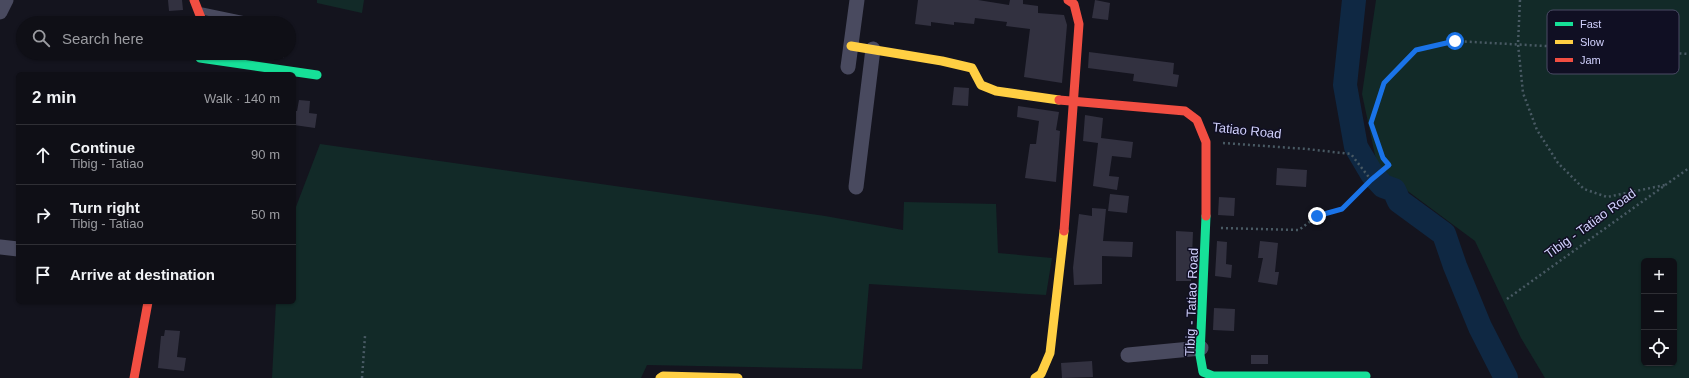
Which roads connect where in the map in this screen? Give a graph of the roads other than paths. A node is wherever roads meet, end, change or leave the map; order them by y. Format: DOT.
graph roads {
  1 [pos="6,0"];
  2 [pos="194,0"];
  3 [pos="858,0"];
  4 [pos="1068,0"];
  5 [pos="198,10"];
  6 [pos="0,12"];
  7 [pos="200,16"];
  8 [pos="224,16"];
  9 [pos="851,46"];
  10 [pos="873,49"];
  11 [pos="200,60"];
  12 [pos="230,60"];
  13 [pos="848,67"];
  14 [pos="199,69"];
  15 [pos="317,75"];
  16 [pos="1074,102"];
  17 [pos="1206,142"];
  18 [pos="856,187"];
  19 [pos="0,247"];
  20 [pos="16,249"];
  21 [pos="148,304"];
  22 [pos="1201,348"];
  23 [pos="1128,355"];
  24 [pos="1366,376"];
  25 [pos="134,378"];
  26 [pos="660,378"];
  27 [pos="738,378"];
  28 [pos="1035,378"];
  1 -- 6 [label="street"];
  2 -- 5 [label="street"];
  3 -- 9 [label="street"];
  4 -- 16 [label="street"];
  5 -- 7 [label="street"];
  5 -- 8 [label="lane"];
  9 -- 10 [label="street"];
  9 -- 13 [label="street"];
  10 -- 16 [label="street, Tatiao Road"];
  10 -- 18 [label="street"];
  11 -- 14 [label="street"];
  12 -- 15 [label="street"];
  16 -- 17 [label="street, Tatiao Road"];
  16 -- 28 [label="street"];
  17 -- 22 [label="street, Tibig - Tatiao Road"];
  19 -- 20 [label="street"];
  21 -- 25 [label="street"];
  22 -- 23 [label="street"];
  22 -- 24 [label="street, Tibig - Tatiao Road"];
  26 -- 27 [label="street"];
}
